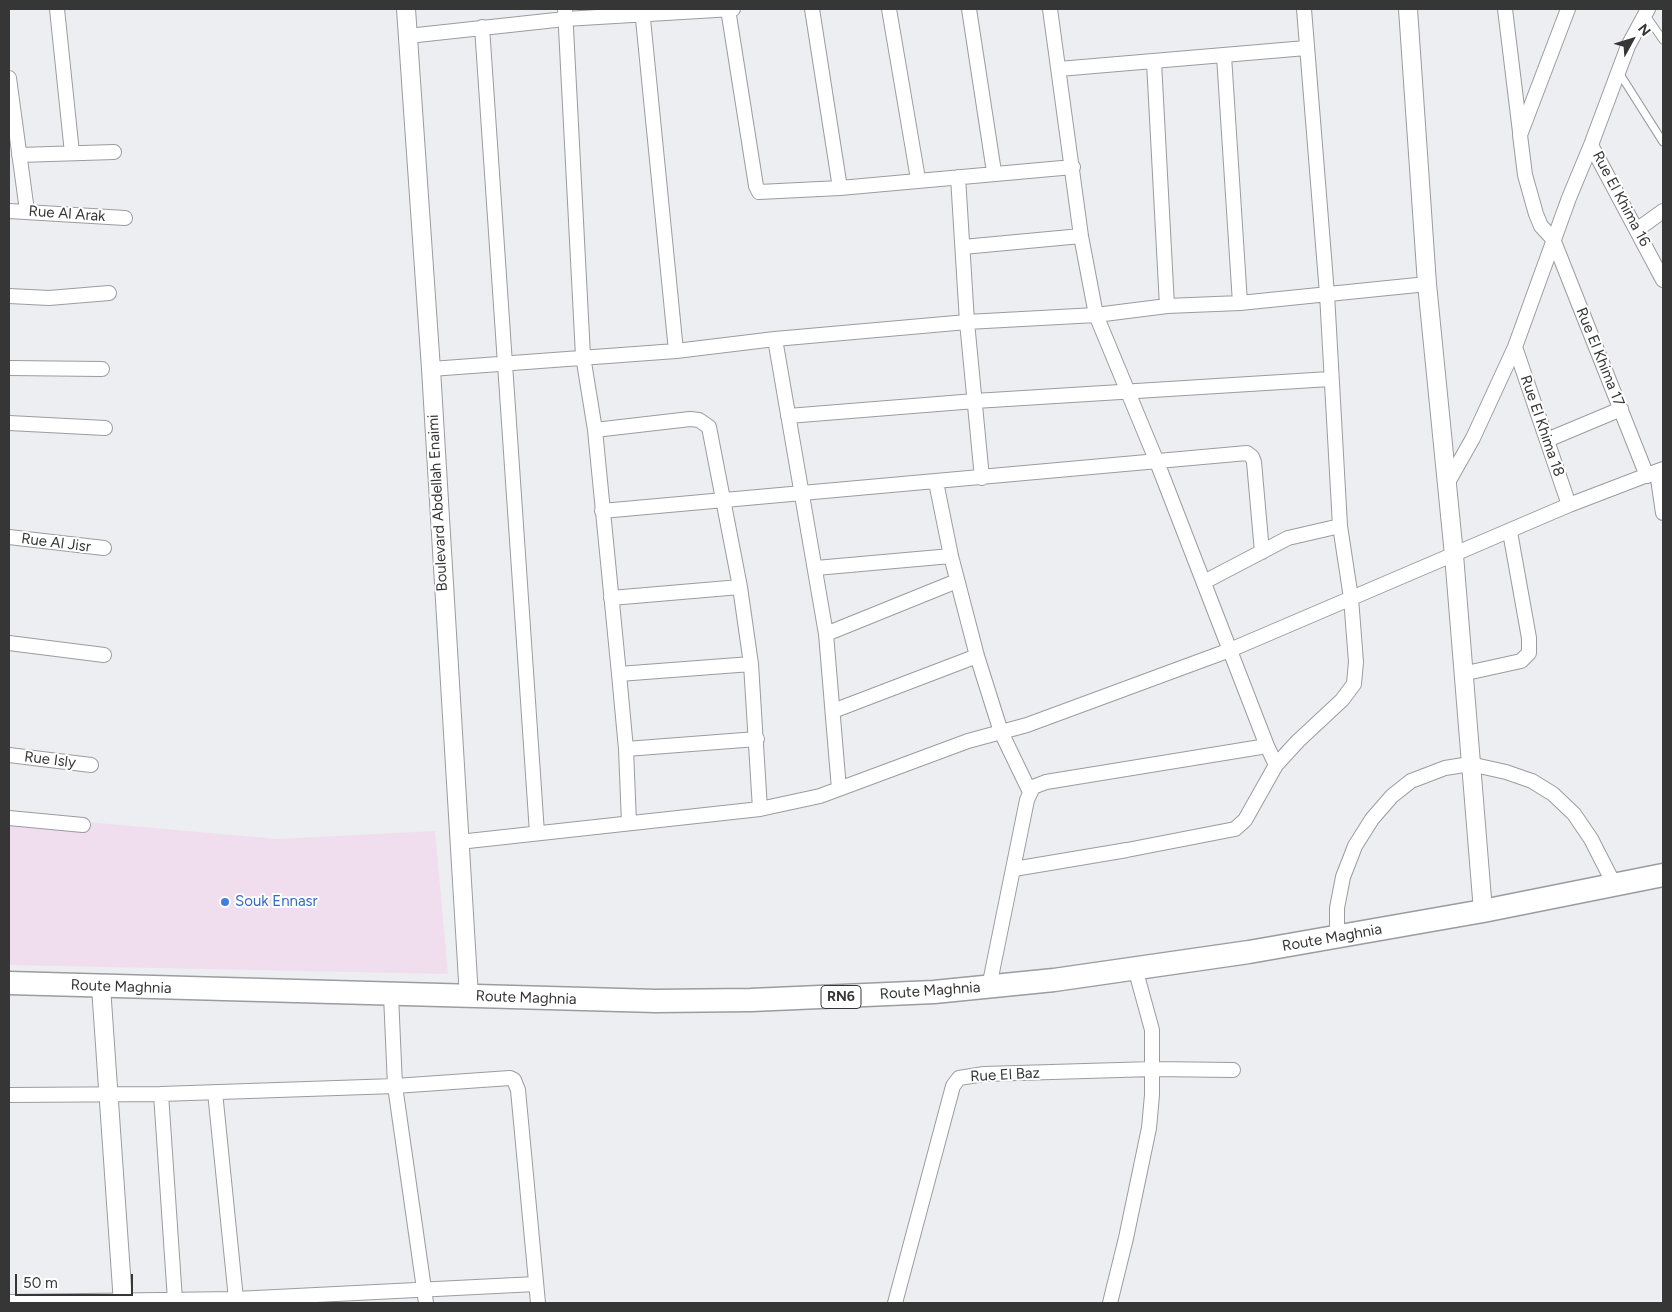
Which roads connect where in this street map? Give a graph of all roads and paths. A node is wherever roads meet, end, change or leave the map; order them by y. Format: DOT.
graph roads {
  1 [pos="57,9"];
  2 [pos="406,9"];
  3 [pos="728,9"];
  4 [pos="733,9"];
  5 [pos="812,9"];
  6 [pos="890,9"];
  7 [pos="969,9"];
  8 [pos="1050,9"];
  9 [pos="1304,9"];
  10 [pos="1408,9"];
  11 [pos="1505,9"];
  12 [pos="1568,9"];
  13 [pos="1647,11"];
  14 [pos="642,12"];
  15 [pos="565,14"];
  16 [pos="482,27"];
  17 [pos="408,36"];
  18 [pos="1663,40"];
  19 [pos="1306,48"];
  20 [pos="1224,56"];
  21 [pos="1154,62"];
  22 [pos="1059,69"];
  23 [pos="1618,71"];
  24 [pos="9,78"];
  25 [pos="1520,135"];
  26 [pos="1663,142"];
  27 [pos="1591,145"];
  28 [pos="114,152"];
  29 [pos="72,153"];
  30 [pos="19,155"];
  31 [pos="1072,167"];
  32 [pos="994,172"];
  33 [pos="958,177"];
  34 [pos="918,179"];
  35 [pos="840,188"];
  36 [pos="9,211"];
  37 [pos="27,211"];
  38 [pos="1663,211"];
  39 [pos="125,218"];
  40 [pos="1638,229"];
  41 [pos="1081,236"];
  42 [pos="1553,239"];
  43 [pos="963,247"];
  44 [pos="1663,280"];
  45 [pos="1427,284"];
  46 [pos="109,294"];
  47 [pos="1327,294"];
  48 [pos="9,296"];
  49 [pos="1240,303"];
  50 [pos="1167,306"];
  51 [pos="1096,315"];
  52 [pos="967,322"];
  53 [pos="775,339"];
  54 [pos="1515,347"];
  55 [pos="676,351"];
  56 [pos="583,356"];
  57 [pos="504,365"];
  58 [pos="9,368"];
  59 [pos="431,369"];
  60 [pos="102,370"];
  61 [pos="1330,379"];
  62 [pos="1127,392"];
  63 [pos="975,401"];
  64 [pos="1621,409"];
  65 [pos="788,416"];
  66 [pos="9,423"];
  67 [pos="105,428"];
  68 [pos="594,430"];
  69 [pos="1547,440"];
  70 [pos="1157,462"];
  71 [pos="1655,472"];
  72 [pos="982,478"];
  73 [pos="936,482"];
  74 [pos="1447,484"];
  75 [pos="802,492"];
  76 [pos="723,500"];
  77 [pos="1569,505"];
  78 [pos="602,510"];
  79 [pos="1663,513"];
  80 [pos="1340,526"];
  81 [pos="1510,532"];
  82 [pos="9,537"];
  83 [pos="104,548"];
  84 [pos="1262,552"];
  85 [pos="1454,555"];
  86 [pos="951,556"];
  87 [pos="816,568"];
  88 [pos="957,580"];
  89 [pos="1204,582"];
  90 [pos="740,588"];
  91 [pos="611,598"];
  92 [pos="1351,598"];
  93 [pos="826,634"];
  94 [pos="9,643"];
  95 [pos="1230,650"];
  96 [pos="104,654"];
  97 [pos="977,656"];
  98 [pos="751,664"];
  99 [pos="619,674"];
  100 [pos="1462,674"];
  101 [pos="833,711"];
  102 [pos="1001,732"];
  103 [pos="757,738"];
  104 [pos="1266,746"];
  105 [pos="626,749"];
  106 [pos="9,755"];
  107 [pos="1470,764"];
  108 [pos="91,765"];
  109 [pos="1276,765"];
  110 [pos="839,790"];
  111 [pos="1030,792"];
  112 [pos="760,809"];
  113 [pos="9,818"];
  114 [pos="629,823"];
  115 [pos="83,825"];
  116 [pos="537,833"];
  117 [pos="459,842"];
  118 [pos="1014,869"];
  119 [pos="1663,876"];
  120 [pos="1614,884"];
  121 [pos="1483,911"];
  122 [pos="1337,938"];
  123 [pos="1135,968"];
  124 [pos="9,983"];
  125 [pos="101,987"];
  126 [pos="989,987"];
  127 [pos="391,994"];
  128 [pos="469,997"];
  129 [pos="1153,1069"];
  130 [pos="1233,1070"];
  131 [pos="395,1086"];
  132 [pos="216,1092"];
  133 [pos="108,1094"];
  134 [pos="161,1094"];
  135 [pos="9,1095"];
  136 [pos="536,1284"];
  137 [pos="425,1297"];
  138 [pos="236,1299"];
  139 [pos="175,1300"];
  140 [pos="9,1302"];
  141 [pos="123,1302"];
  142 [pos="538,1303"];
  143 [pos="895,1303"];
  144 [pos="1110,1303"];
  1 -- 29 [label="street"];
  2 -- 17 [label="street, Boulevard Abdellah Enaimi"];
  3 -- 4 [label="street"];
  3 -- 14 [label="street"];
  3 -- 35 [label="street"];
  5 -- 35 [label="street"];
  6 -- 34 [label="street"];
  7 -- 32 [label="street"];
  8 -- 22 [label="street"];
  9 -- 19 [label="street"];
  10 -- 45 [label="street"];
  11 -- 25 [label="street, Rue El Khima 17"];
  12 -- 25 [label="street"];
  13 -- 18 [label="lane"];
  13 -- 23 [label="street"];
  14 -- 15 [label="street"];
  14 -- 55 [label="street"];
  15 -- 16 [label="street"];
  15 -- 56 [label="street"];
  16 -- 17 [label="street"];
  16 -- 57 [label="street"];
  17 -- 59 [label="street, Boulevard Abdellah Enaimi"];
  19 -- 20 [label="street"];
  19 -- 47 [label="street"];
  20 -- 21 [label="street"];
  20 -- 49 [label="street"];
  21 -- 22 [label="street"];
  21 -- 50 [label="street"];
  22 -- 31 [label="street"];
  23 -- 26 [label="lane"];
  23 -- 27 [label="street"];
  24 -- 30 [label="street"];
  25 -- 42 [label="street, Rue El Khima 17"];
  27 -- 40 [label="street, Rue El Khima 16"];
  27 -- 42 [label="street"];
  28 -- 29 [label="street"];
  29 -- 30 [label="street"];
  30 -- 37 [label="street"];
  31 -- 32 [label="street"];
  31 -- 41 [label="street"];
  32 -- 33 [label="street"];
  33 -- 34 [label="street"];
  33 -- 43 [label="street"];
  34 -- 35 [label="street"];
  36 -- 37 [label="street, Rue Al Arak"];
  37 -- 39 [label="street, Rue Al Arak"];
  38 -- 40 [label="street"];
  40 -- 44 [label="street, Rue El Khima 16"];
  41 -- 43 [label="street"];
  41 -- 51 [label="street"];
  42 -- 54 [label="street"];
  42 -- 64 [label="street, Rue El Khima 17"];
  43 -- 52 [label="street"];
  45 -- 47 [label="street"];
  45 -- 74 [label="street"];
  46 -- 48 [label="street"];
  47 -- 49 [label="street"];
  47 -- 61 [label="street"];
  49 -- 50 [label="street"];
  50 -- 51 [label="street"];
  51 -- 52 [label="street"];
  51 -- 62 [label="street"];
  52 -- 53 [label="street"];
  52 -- 63 [label="street"];
  53 -- 55 [label="street"];
  53 -- 65 [label="street"];
  54 -- 69 [label="street, Rue El Khima 18"];
  54 -- 74 [label="street"];
  55 -- 56 [label="street"];
  56 -- 57 [label="street"];
  56 -- 68 [label="street"];
  57 -- 59 [label="street"];
  57 -- 116 [label="street"];
  58 -- 60 [label="street"];
  59 -- 117 [label="street, Boulevard Abdellah Enaimi"];
  61 -- 62 [label="street"];
  61 -- 80 [label="street"];
  62 -- 63 [label="street"];
  62 -- 70 [label="street"];
  63 -- 65 [label="street"];
  63 -- 72 [label="street"];
  64 -- 69 [label="street"];
  64 -- 71 [label="street, Rue El Khima 17"];
  65 -- 75 [label="street"];
  66 -- 67 [label="street"];
  68 -- 76 [label="street"];
  68 -- 78 [label="street"];
  69 -- 77 [label="street, Rue El Khima 18"];
  70 -- 72 [label="street"];
  70 -- 84 [label="street"];
  70 -- 89 [label="street"];
  71 -- 77 [label="street"];
  71 -- 79 [label="street, Rue El Khima 17"];
  72 -- 73 [label="street"];
  73 -- 75 [label="street"];
  73 -- 86 [label="street"];
  74 -- 85 [label="street"];
  75 -- 76 [label="street"];
  75 -- 87 [label="street"];
  76 -- 78 [label="street"];
  76 -- 90 [label="street"];
  77 -- 81 [label="street"];
  78 -- 91 [label="street"];
  80 -- 84 [label="street"];
  80 -- 92 [label="street"];
  81 -- 85 [label="street"];
  81 -- 100 [label="street"];
  82 -- 83 [label="street, Rue Al Jisr"];
  84 -- 89 [label="street"];
  85 -- 92 [label="street"];
  85 -- 100 [label="street"];
  86 -- 87 [label="street"];
  86 -- 88 [label="street"];
  87 -- 93 [label="street"];
  88 -- 93 [label="street"];
  88 -- 97 [label="street"];
  89 -- 95 [label="street"];
  90 -- 91 [label="street"];
  90 -- 98 [label="street"];
  91 -- 99 [label="street"];
  92 -- 95 [label="street"];
  92 -- 109 [label="street"];
  93 -- 101 [label="street"];
  94 -- 96 [label="street"];
  95 -- 102 [label="street"];
  95 -- 104 [label="street"];
  97 -- 101 [label="street"];
  97 -- 102 [label="street"];
  98 -- 99 [label="street"];
  98 -- 103 [label="street"];
  99 -- 105 [label="street"];
  100 -- 107 [label="street"];
  101 -- 110 [label="street"];
  102 -- 110 [label="street"];
  102 -- 111 [label="street"];
  103 -- 105 [label="street"];
  103 -- 112 [label="street"];
  104 -- 109 [label="street"];
  104 -- 111 [label="street"];
  105 -- 114 [label="street"];
  106 -- 108 [label="street, Rue Isly"];
  107 -- 120 [label="street"];
  107 -- 121 [label="street"];
  107 -- 122 [label="street"];
  109 -- 118 [label="street"];
  110 -- 112 [label="street"];
  111 -- 118 [label="street"];
  112 -- 114 [label="street"];
  113 -- 115 [label="street"];
  114 -- 116 [label="street"];
  116 -- 117 [label="street"];
  117 -- 128 [label="street, Boulevard Abdellah Enaimi"];
  118 -- 126 [label="street"];
  119 -- 120 [label="main road, Route Maghnia / RN6"];
  120 -- 121 [label="main road, Route Maghnia / RN6"];
  121 -- 122 [label="main road, Route Maghnia / RN6"];
  122 -- 123 [label="main road, Route Maghnia / RN6"];
  123 -- 126 [label="main road, Route Maghnia / RN6"];
  123 -- 129 [label="street"];
  124 -- 125 [label="main road, Route Maghnia / RN6"];
  125 -- 127 [label="main road, Route Maghnia / RN6"];
  125 -- 133 [label="street"];
  126 -- 128 [label="main road, Route Maghnia / RN6"];
  127 -- 128 [label="main road, Route Maghnia / RN6"];
  127 -- 131 [label="street"];
  129 -- 130 [label="street"];
  129 -- 143 [label="street, Rue El Baz"];
  129 -- 144 [label="street"];
  131 -- 132 [label="street"];
  131 -- 136 [label="street"];
  131 -- 137 [label="street"];
  132 -- 134 [label="street"];
  132 -- 138 [label="street"];
  133 -- 134 [label="street"];
  133 -- 135 [label="street"];
  133 -- 141 [label="street"];
  134 -- 139 [label="street"];
  136 -- 137 [label="street"];
  136 -- 142 [label="street"];
  137 -- 138 [label="street"];
  138 -- 139 [label="street"];
  139 -- 141 [label="street"];
  140 -- 141 [label="street"];
}
